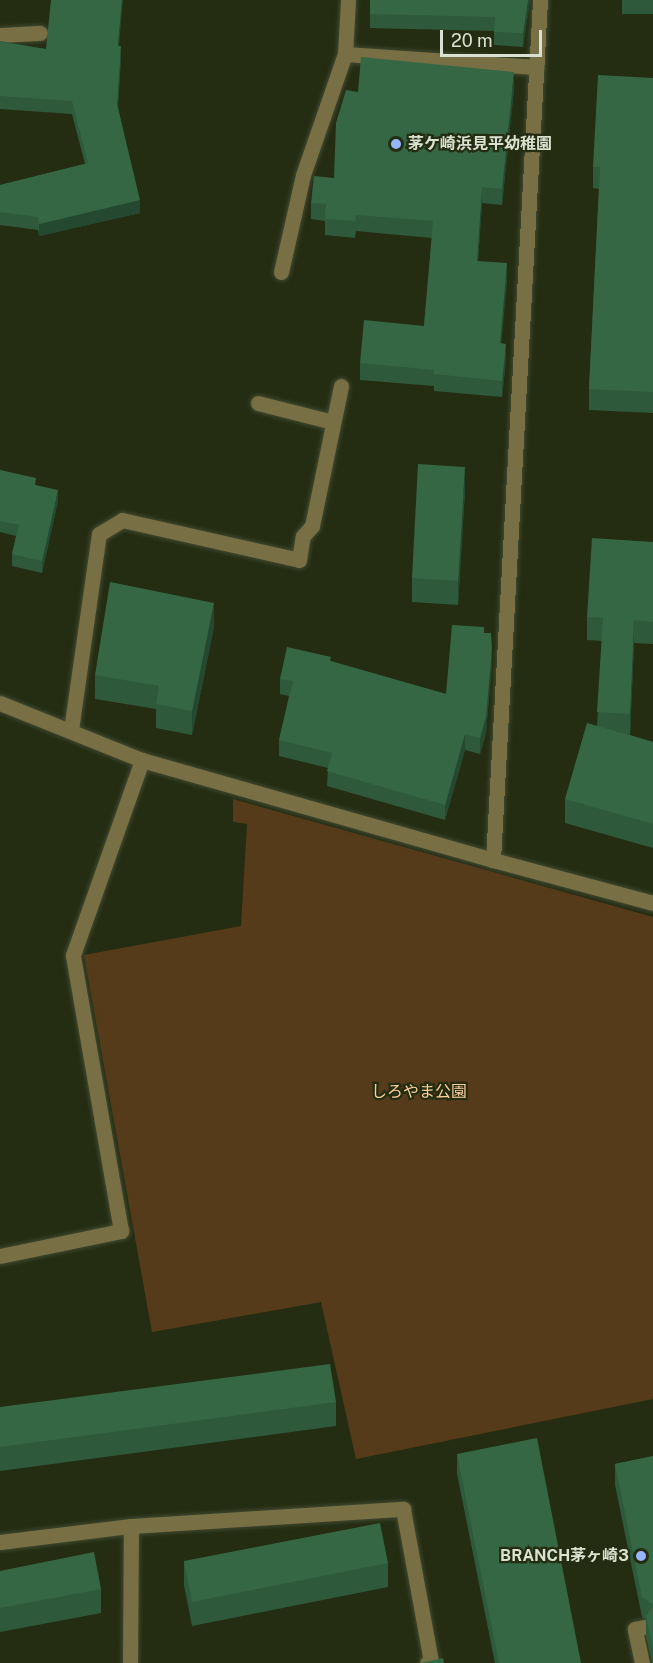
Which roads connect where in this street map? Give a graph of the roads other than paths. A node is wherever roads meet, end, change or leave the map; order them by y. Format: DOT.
graph roads {
  1 [pos="348,0"];
  2 [pos="540,0"];
  3 [pos="40,33"];
  4 [pos="0,35"];
  5 [pos="345,54"];
  6 [pos="537,67"];
  7 [pos="281,272"];
  8 [pos="341,386"];
  9 [pos="258,403"];
  10 [pos="333,422"];
  11 [pos="0,704"];
  12 [pos="71,730"];
  13 [pos="142,760"];
  14 [pos="493,860"];
  15 [pos="653,903"];
  16 [pos="0,1256"];
  17 [pos="131,1526"];
  18 [pos="0,1542"];
  19 [pos="644,1627"];
  20 [pos="130,1663"];
  21 [pos="427,1663"];
  22 [pos="642,1663"];
  1 -- 5 [label="street"];
  2 -- 6 [label="street"];
  3 -- 4 [label="street"];
  5 -- 6 [label="street"];
  5 -- 7 [label="street"];
  6 -- 14 [label="street"];
  8 -- 10 [label="street"];
  9 -- 10 [label="street"];
  10 -- 12 [label="street"];
  11 -- 12 [label="street"];
  12 -- 13 [label="street"];
  13 -- 14 [label="street"];
  13 -- 16 [label="street"];
  14 -- 15 [label="street"];
  17 -- 18 [label="street"];
  17 -- 20 [label="street"];
  17 -- 21 [label="street"];
  19 -- 22 [label="street"];
}
